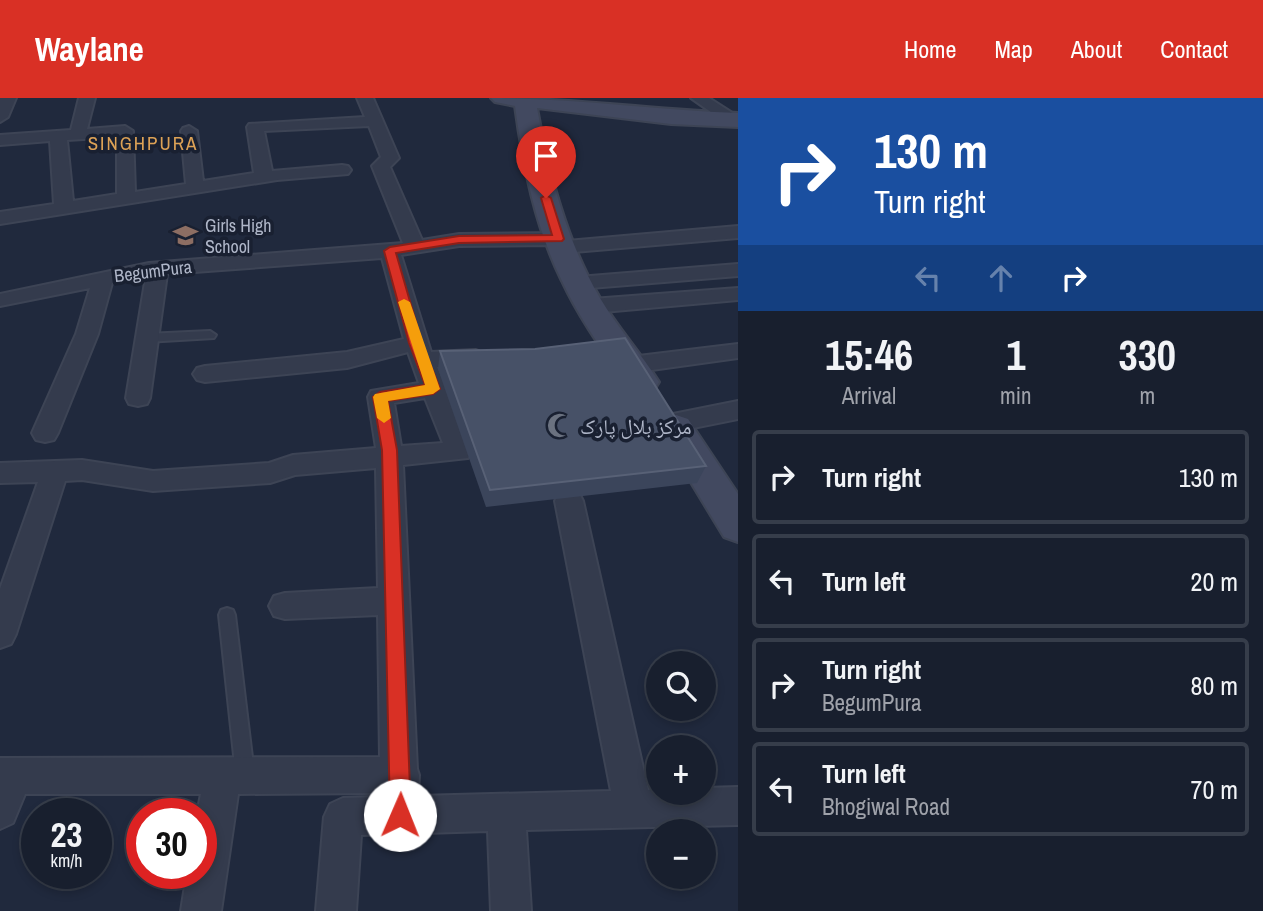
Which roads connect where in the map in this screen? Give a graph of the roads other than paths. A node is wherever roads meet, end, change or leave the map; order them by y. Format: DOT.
graph roads {
  1 [pos="8,98"];
  2 [pos="87,98"];
  3 [pos="365,98"];
  4 [pos="699,98"];
  5 [pos="518,99"];
  6 [pos="0,117"];
  7 [pos="734,120"];
  8 [pos="374,121"];
  9 [pos="189,131"];
  10 [pos="78,134"];
  11 [pos="58,136"];
  12 [pos="0,140"];
  13 [pos="342,170"];
  14 [pos="264,177"];
  15 [pos="195,188"];
  16 [pos="126,198"];
  17 [pos="64,208"];
  18 [pos="0,218"];
  19 [pos="738,232"];
  20 [pos="684,236"];
  21 [pos="560,243"];
  22 [pos="414,245"];
  23 [pos="390,251"];
  24 [pos="157,268"];
  25 [pos="738,270"];
  26 [pos="710,273"];
  27 [pos="103,278"];
  28 [pos="738,294"];
  29 [pos="585,295"];
  30 [pos="0,300"];
  31 [pos="211,335"];
  32 [pos="146,338"];
  33 [pos="738,351"];
  34 [pos="419,352"];
  35 [pos="610,352"];
  36 [pos="504,356"];
  37 [pos="205,374"];
  38 [pos="433,389"];
  39 [pos="138,398"];
  40 [pos="738,410"];
  41 [pos="673,423"];
  42 [pos="45,433"];
  43 [pos="390,459"];
  44 [pos="55,471"];
  45 [pos="0,474"];
  46 [pos="569,501"];
  47 [pos="738,526"];
  48 [pos="8,587"];
  49 [pos="395,601"];
  50 [pos="285,606"];
  51 [pos="227,615"];
  52 [pos="0,634"];
  53 [pos="234,774"];
  54 [pos="401,775"];
  55 [pos="4,788"];
  56 [pos="738,806"];
  57 [pos="633,808"];
  58 [pos="506,812"];
  59 [pos="400,815"];
  60 [pos="201,911"];
  61 [pos="335,911"];
  62 [pos="511,911"];
  1 -- 6 [label="street"];
  2 -- 10 [label="street"];
  3 -- 8 [label="street"];
  4 -- 7 [label="street"];
  5 -- 7 [label="main road"];
  5 -- 21 [label="main road"];
  8 -- 14 [label="street"];
  8 -- 22 [label="street"];
  9 -- 15 [label="street"];
  10 -- 11 [label="street"];
  10 -- 16 [label="street"];
  11 -- 12 [label="street"];
  11 -- 17 [label="street"];
  13 -- 14 [label="street"];
  14 -- 15 [label="street"];
  15 -- 16 [label="street"];
  16 -- 17 [label="street"];
  17 -- 18 [label="street"];
  19 -- 20 [label="street, BegumPura"];
  20 -- 21 [label="street, BegumPura"];
  20 -- 26 [label="street"];
  21 -- 22 [label="street, BegumPura"];
  21 -- 29 [label="main road"];
  22 -- 23 [label="street, BegumPura"];
  23 -- 24 [label="street, BegumPura"];
  23 -- 34 [label="street"];
  24 -- 27 [label="street, BegumPura"];
  24 -- 32 [label="street"];
  25 -- 26 [label="street"];
  26 -- 29 [label="street"];
  27 -- 30 [label="street, BegumPura"];
  27 -- 42 [label="street"];
  28 -- 29 [label="street"];
  29 -- 35 [label="main road"];
  31 -- 32 [label="lane"];
  32 -- 39 [label="street"];
  33 -- 35 [label="street"];
  34 -- 36 [label="street"];
  34 -- 37 [label="street"];
  34 -- 38 [label="street"];
  35 -- 41 [label="main road"];
  38 -- 43 [label="street"];
  38 -- 43 [label="street"];
  40 -- 41 [label="street"];
  41 -- 47 [label="main road"];
  43 -- 44 [label="street"];
  43 -- 49 [label="street"];
  44 -- 45 [label="street"];
  44 -- 48 [label="street"];
  46 -- 57 [label="street"];
  48 -- 52 [label="street"];
  49 -- 50 [label="street"];
  49 -- 54 [label="street"];
  51 -- 53 [label="lane"];
  53 -- 54 [label="street"];
  53 -- 55 [label="street"];
  53 -- 60 [label="street"];
  54 -- 59 [label="street"];
  56 -- 57 [label="street"];
  57 -- 58 [label="street"];
  58 -- 59 [label="street"];
  58 -- 62 [label="street"];
  59 -- 61 [label="street"];
}
